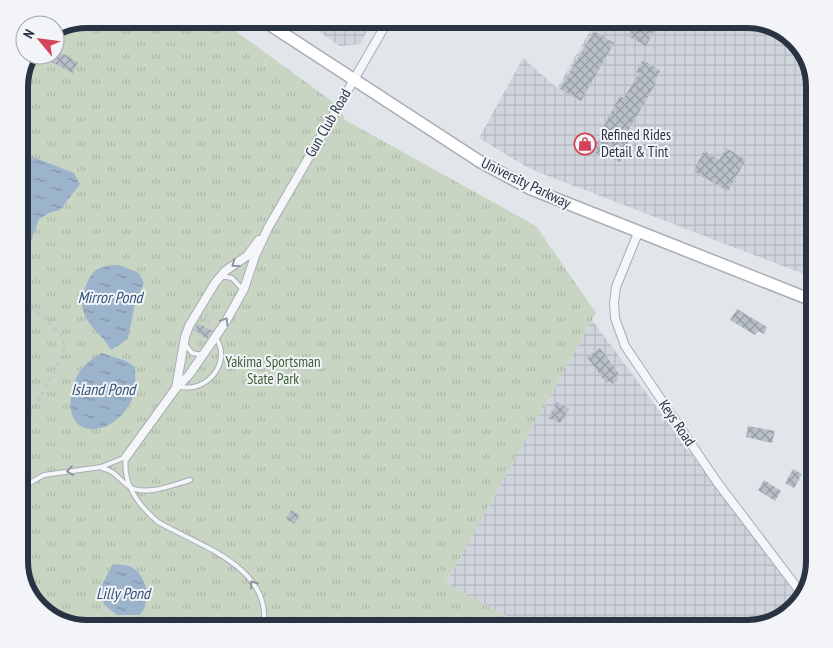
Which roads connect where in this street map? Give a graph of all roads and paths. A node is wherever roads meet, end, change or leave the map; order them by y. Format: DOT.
graph roads {
  1 [pos="275,28"];
  2 [pos="384,28"];
  3 [pos="353,79"];
  4 [pos="268,228"];
  5 [pos="638,233"];
  6 [pos="221,276"];
  7 [pos="243,290"];
  8 [pos="806,298"];
  9 [pos="28,303"];
  10 [pos="203,304"];
  11 [pos="220,330"];
  12 [pos="215,337"];
  13 [pos="184,342"];
  14 [pos="203,355"];
  15 [pos="177,387"];
  16 [pos="28,420"];
  17 [pos="126,457"];
  18 [pos="100,467"];
  19 [pos="190,480"];
  20 [pos="28,483"];
  21 [pos="128,486"];
  22 [pos="798,589"];
  23 [pos="264,620"];
  1 -- 3 [label="main road, University Parkway"];
  2 -- 3 [label="street, Gun Club Road"];
  3 -- 4 [label="street, Gun Club Road"];
  3 -- 5 [label="main road, University Parkway"];
  4 -- 6 [label="street, Gun Club Road, one-way"];
  4 -- 7 [label="street, Gun Club Road"];
  5 -- 8 [label="main road, University Parkway"];
  5 -- 22 [label="street, Keys Road"];
  6 -- 7 [label="lane"];
  6 -- 10 [label="street, Gun Club Road"];
  11 -- 7 [label="street, Gun Club Road, one-way"];
  9 -- 16 [label="path"];
  10 -- 11 [label="path"];
  10 -- 13 [label="street, Gun Club Road"];
  11 -- 12 [label="street, Gun Club Road"];
  12 -- 14 [label="street, Gun Club Road"];
  12 -- 15 [label="lane"];
  13 -- 14 [label="lane"];
  13 -- 15 [label="street, Gun Club Road"];
  14 -- 15 [label="street, Gun Club Road"];
  15 -- 17 [label="street, Gun Club Road"];
  17 -- 18 [label="lane"];
  17 -- 21 [label="lane"];
  18 -- 20 [label="lane, one-way"];
  18 -- 21 [label="lane"];
  19 -- 21 [label="lane"];
  23 -- 21 [label="lane, one-way"];
}
